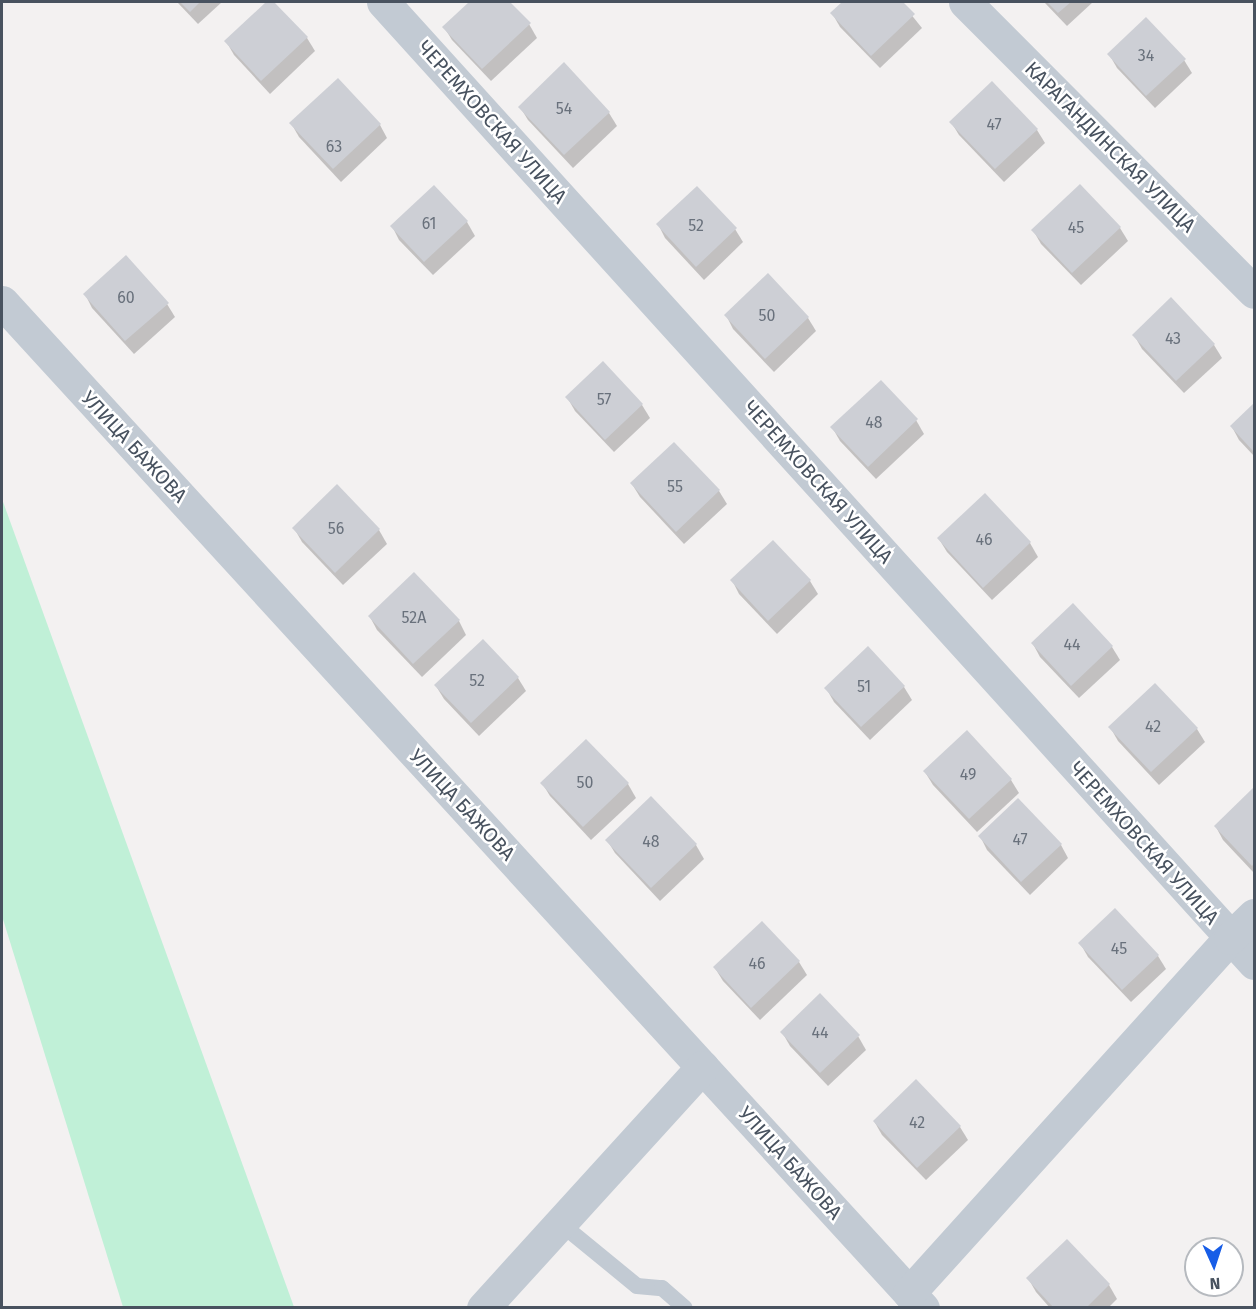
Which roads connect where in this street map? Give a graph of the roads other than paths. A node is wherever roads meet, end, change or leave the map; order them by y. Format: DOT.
graph roads {
  1 [pos="383,2"];
  2 [pos="965,2"];
  3 [pos="1254,292"];
  4 [pos="2,302"];
  5 [pos="1254,915"];
  6 [pos="1230,938"];
  7 [pos="1254,963"];
  8 [pos="702,1067"];
  9 [pos="560,1223"];
  10 [pos="916,1300"];
  11 [pos="483,1308"];
  12 [pos="685,1308"];
  1 -- 6 [label="street, ЧЕРЕМХОВСКАЯ УЛИЦА"];
  2 -- 3 [label="street, КАРАГАНДИНСКАЯ УЛИЦА"];
  4 -- 8 [label="street, УЛИЦА БАЖОВА"];
  5 -- 6 [label="street"];
  6 -- 7 [label="street, ЧЕРЕМХОВСКАЯ УЛИЦА"];
  6 -- 10 [label="street"];
  8 -- 9 [label="street"];
  8 -- 10 [label="street, УЛИЦА БАЖОВА"];
  9 -- 11 [label="street"];
  9 -- 12 [label="lane"];
}
